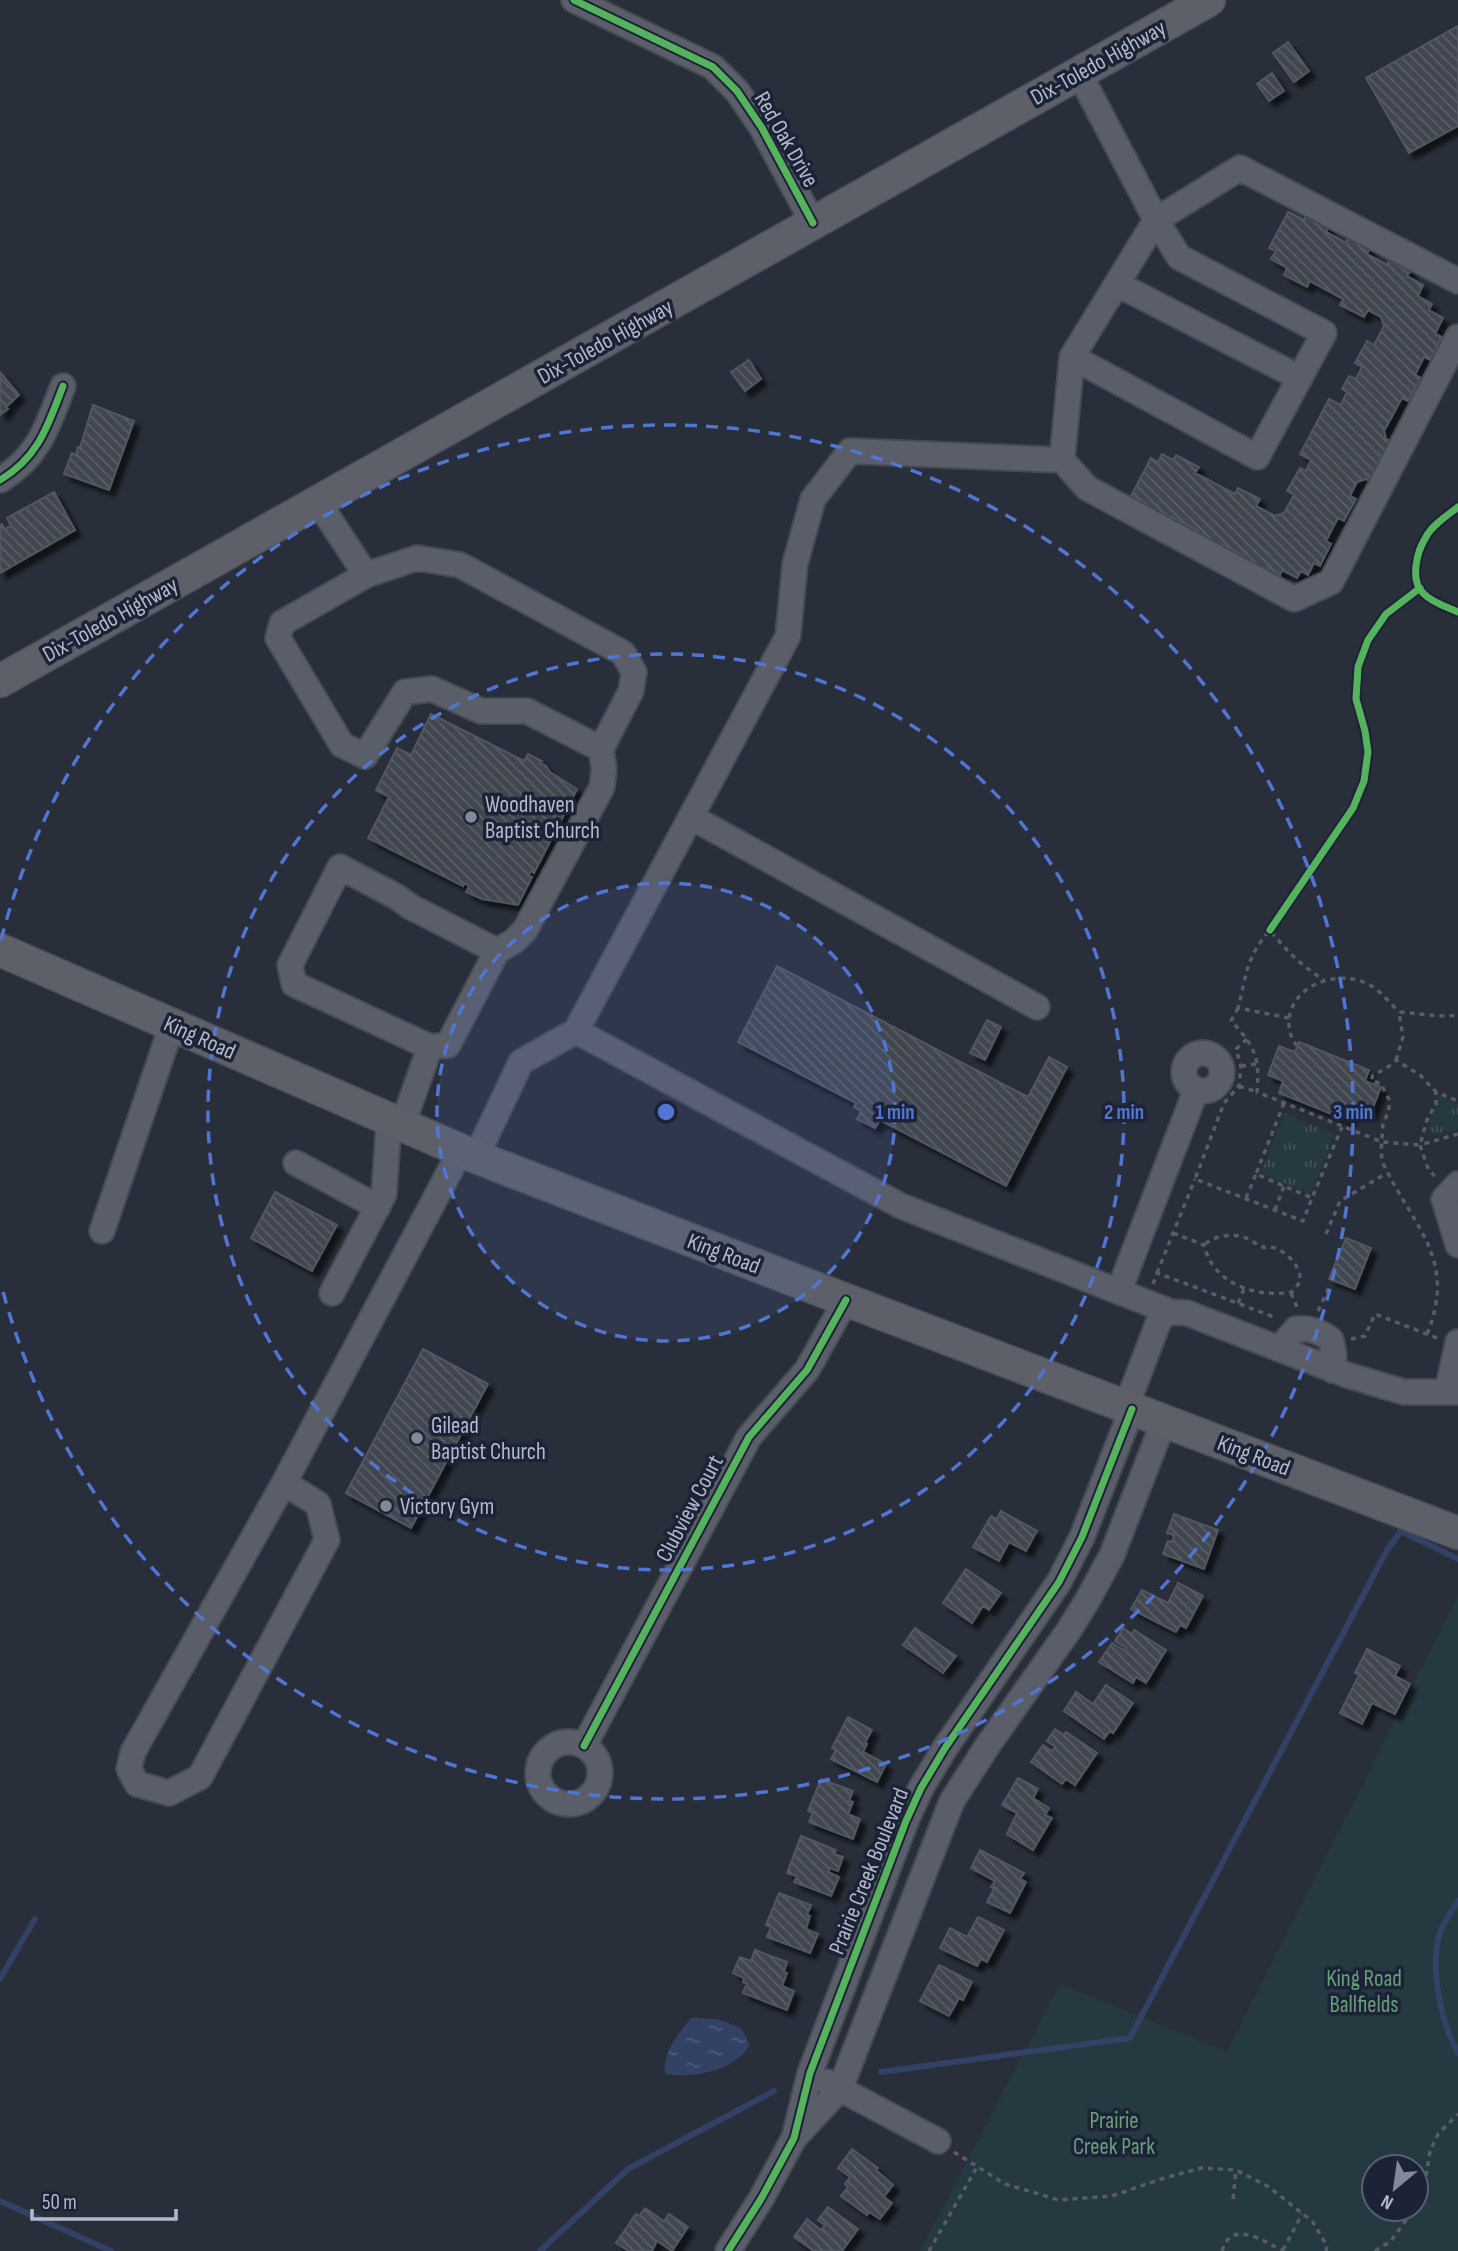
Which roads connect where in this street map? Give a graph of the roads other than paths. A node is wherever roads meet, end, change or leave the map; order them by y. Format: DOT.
graph roads {
  1 [pos="574,0"];
  2 [pos="1209,0"];
  3 [pos="1079,73"];
  4 [pos="1156,220"];
  5 [pos="813,223"];
  6 [pos="1458,281"];
  7 [pos="1117,284"];
  8 [pos="1458,337"];
  9 [pos="1072,357"];
  10 [pos="1300,378"];
  11 [pos="63,386"];
  12 [pos="1062,460"];
  13 [pos="0,480"];
  14 [pos="318,502"];
  15 [pos="366,575"];
  16 [pos="0,681"];
  17 [pos="601,749"];
  18 [pos="691,817"];
  19 [pos="0,950"];
  20 [pos="496,951"];
  21 [pos="1037,1007"];
  22 [pos="172,1025"];
  23 [pos="576,1031"];
  24 [pos="430,1047"];
  25 [pos="1196,1090"];
  26 [pos="395,1123"];
  27 [pos="468,1154"];
  28 [pos="296,1163"];
  29 [pos="1450,1182"];
  30 [pos="378,1207"];
  31 [pos="102,1231"];
  32 [pos="1458,1245"];
  33 [pos="1118,1291"];
  34 [pos="332,1293"];
  35 [pos="846,1300"];
  36 [pos="1171,1312"];
  37 [pos="1451,1342"];
  38 [pos="1452,1392"];
  39 [pos="1129,1408"];
  40 [pos="1164,1421"];
  41 [pos="284,1483"];
  42 [pos="1458,1533"];
  43 [pos="1059,1582"];
  44 [pos="1087,1601"];
  45 [pos="961,1724"];
  46 [pos="988,1745"];
  47 [pos="584,1746"];
  48 [pos="883,1882"];
  49 [pos="915,1893"];
  50 [pos="810,2073"];
  51 [pos="840,2089"];
  52 [pos="794,2138"];
  53 [pos="945,2146"];
  54 [pos="728,2251"];
  1 -- 5 [label="street, Red Oak Drive"];
  2 -- 3 [label="main road, Dix-Toledo Highway"];
  3 -- 4 [label="street"];
  3 -- 5 [label="main road, Dix-Toledo Highway"];
  4 -- 6 [label="street"];
  4 -- 7 [label="street"];
  4 -- 10 [label="street"];
  5 -- 14 [label="main road, Dix-Toledo Highway"];
  7 -- 9 [label="street"];
  7 -- 10 [label="street"];
  8 -- 12 [label="street"];
  9 -- 10 [label="street"];
  9 -- 12 [label="street"];
  11 -- 13 [label="street"];
  12 -- 18 [label="street"];
  14 -- 15 [label="street"];
  14 -- 16 [label="main road, Dix-Toledo Highway"];
  15 -- 17 [label="street"];
  15 -- 17 [label="street"];
  17 -- 20 [label="street"];
  18 -- 21 [label="street"];
  18 -- 23 [label="street"];
  19 -- 22 [label="main road, King Road"];
  20 -- 24 [label="street"];
  20 -- 24 [label="street"];
  22 -- 26 [label="main road, King Road"];
  22 -- 31 [label="street"];
  23 -- 27 [label="street"];
  23 -- 33 [label="street"];
  24 -- 26 [label="street"];
  25 -- 33 [label="street"];
  26 -- 27 [label="main road, King Road"];
  26 -- 30 [label="street"];
  27 -- 35 [label="main road, King Road"];
  27 -- 41 [label="street"];
  28 -- 30 [label="street"];
  29 -- 32 [label="street"];
  30 -- 34 [label="street"];
  33 -- 36 [label="street"];
  35 -- 39 [label="main road, King Road"];
  35 -- 47 [label="street, Clubview Court"];
  36 -- 38 [label="street"];
  36 -- 39 [label="street, Prairie Creek Boulevard"];
  37 -- 38 [label="street"];
  39 -- 40 [label="main road, King Road"];
  39 -- 43 [label="street, Prairie Creek Boulevard"];
  40 -- 42 [label="main road, King Road"];
  40 -- 44 [label="street, Prairie Creek Boulevard"];
  41 -- 41 [label="street"];
  43 -- 44 [label="street"];
  43 -- 45 [label="street, Prairie Creek Boulevard"];
  44 -- 46 [label="street, Prairie Creek Boulevard"];
  45 -- 46 [label="street"];
  45 -- 48 [label="street, Prairie Creek Boulevard"];
  46 -- 49 [label="street, Prairie Creek Boulevard"];
  48 -- 49 [label="street, Prairie Creek Boulevard"];
  48 -- 50 [label="street, Prairie Creek Boulevard"];
  49 -- 51 [label="street, Prairie Creek Boulevard"];
  50 -- 51 [label="street"];
  50 -- 52 [label="street, Prairie Creek Boulevard"];
  51 -- 52 [label="street, Prairie Creek Boulevard"];
  51 -- 53 [label="street"];
  52 -- 54 [label="street, Prairie Creek Boulevard"];
}
